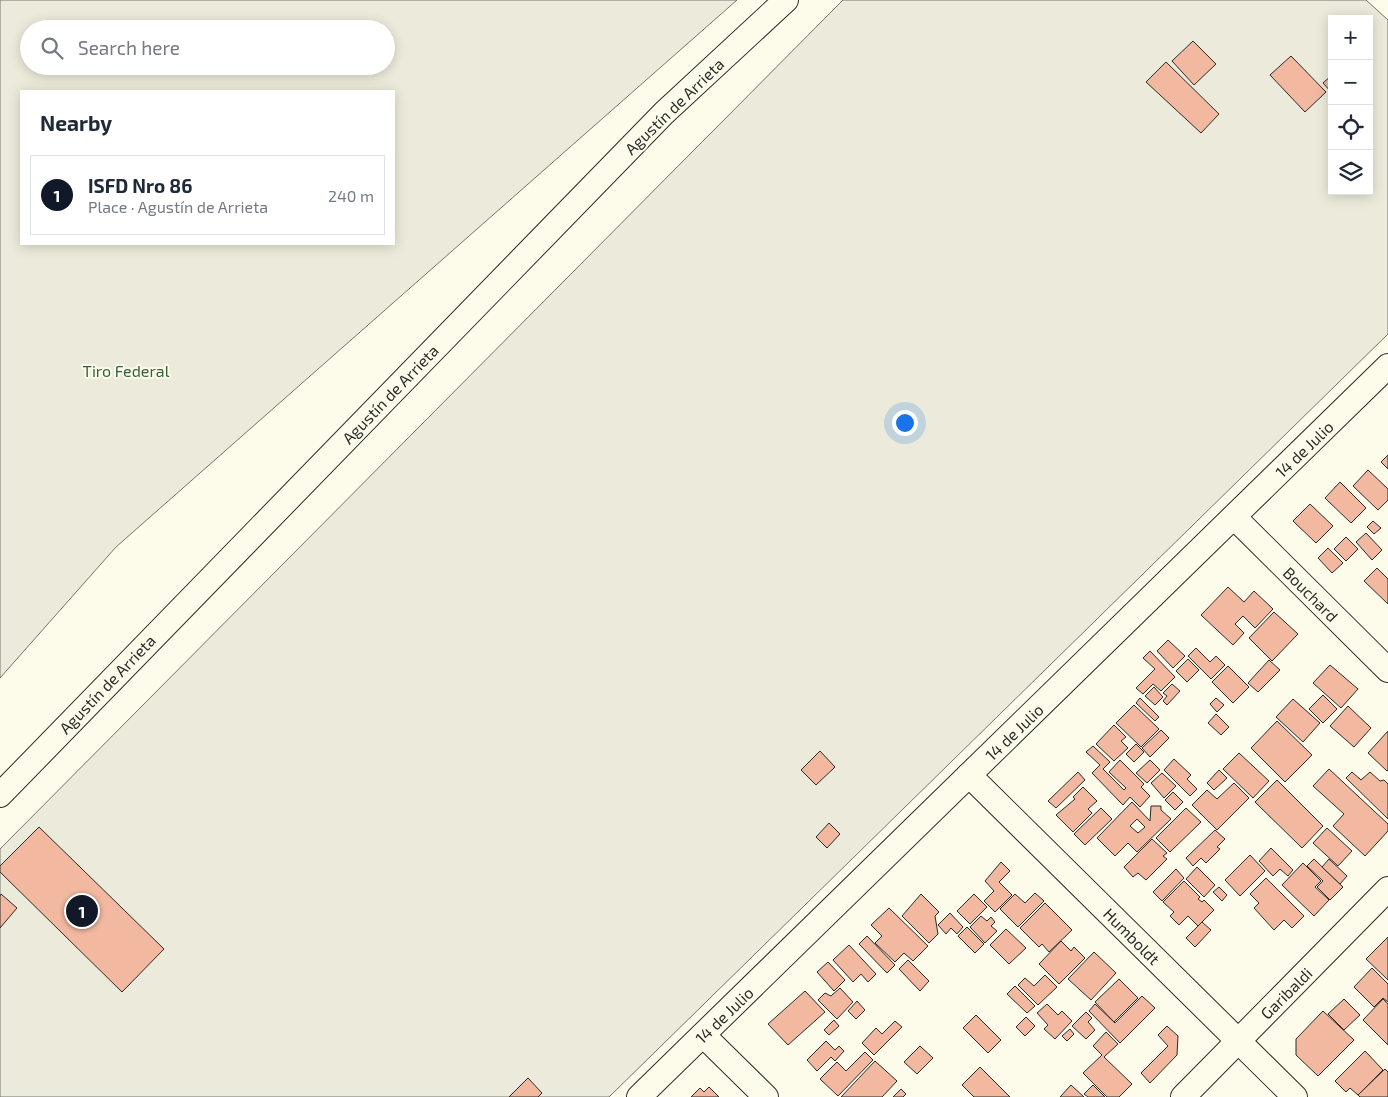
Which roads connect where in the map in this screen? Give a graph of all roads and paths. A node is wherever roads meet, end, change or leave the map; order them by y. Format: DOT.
graph roads {
  1 [pos="786,0"];
  2 [pos="1388,366"];
  3 [pos="1234,517"];
  4 [pos="1388,670"];
  5 [pos="969,775"];
  6 [pos="0,795"];
  7 [pos="1388,889"];
  8 [pos="703,1035"];
  9 [pos="1238,1041"];
  10 [pos="639,1097"];
  11 [pos="766,1097"];
  12 [pos="1183,1097"];
  13 [pos="1295,1097"];
  1 -- 6 [label="street, Agustín de Arrieta"];
  2 -- 3 [label="street, 14 de Julio"];
  3 -- 4 [label="street, Bouchard"];
  3 -- 5 [label="street, 14 de Julio"];
  5 -- 8 [label="street, 14 de Julio"];
  5 -- 9 [label="street, Humboldt"];
  7 -- 9 [label="street, Garibaldi"];
  8 -- 10 [label="street, 14 de Julio"];
  8 -- 11 [label="street"];
  9 -- 12 [label="street, Garibaldi"];
  9 -- 13 [label="street, Humboldt"];
}
